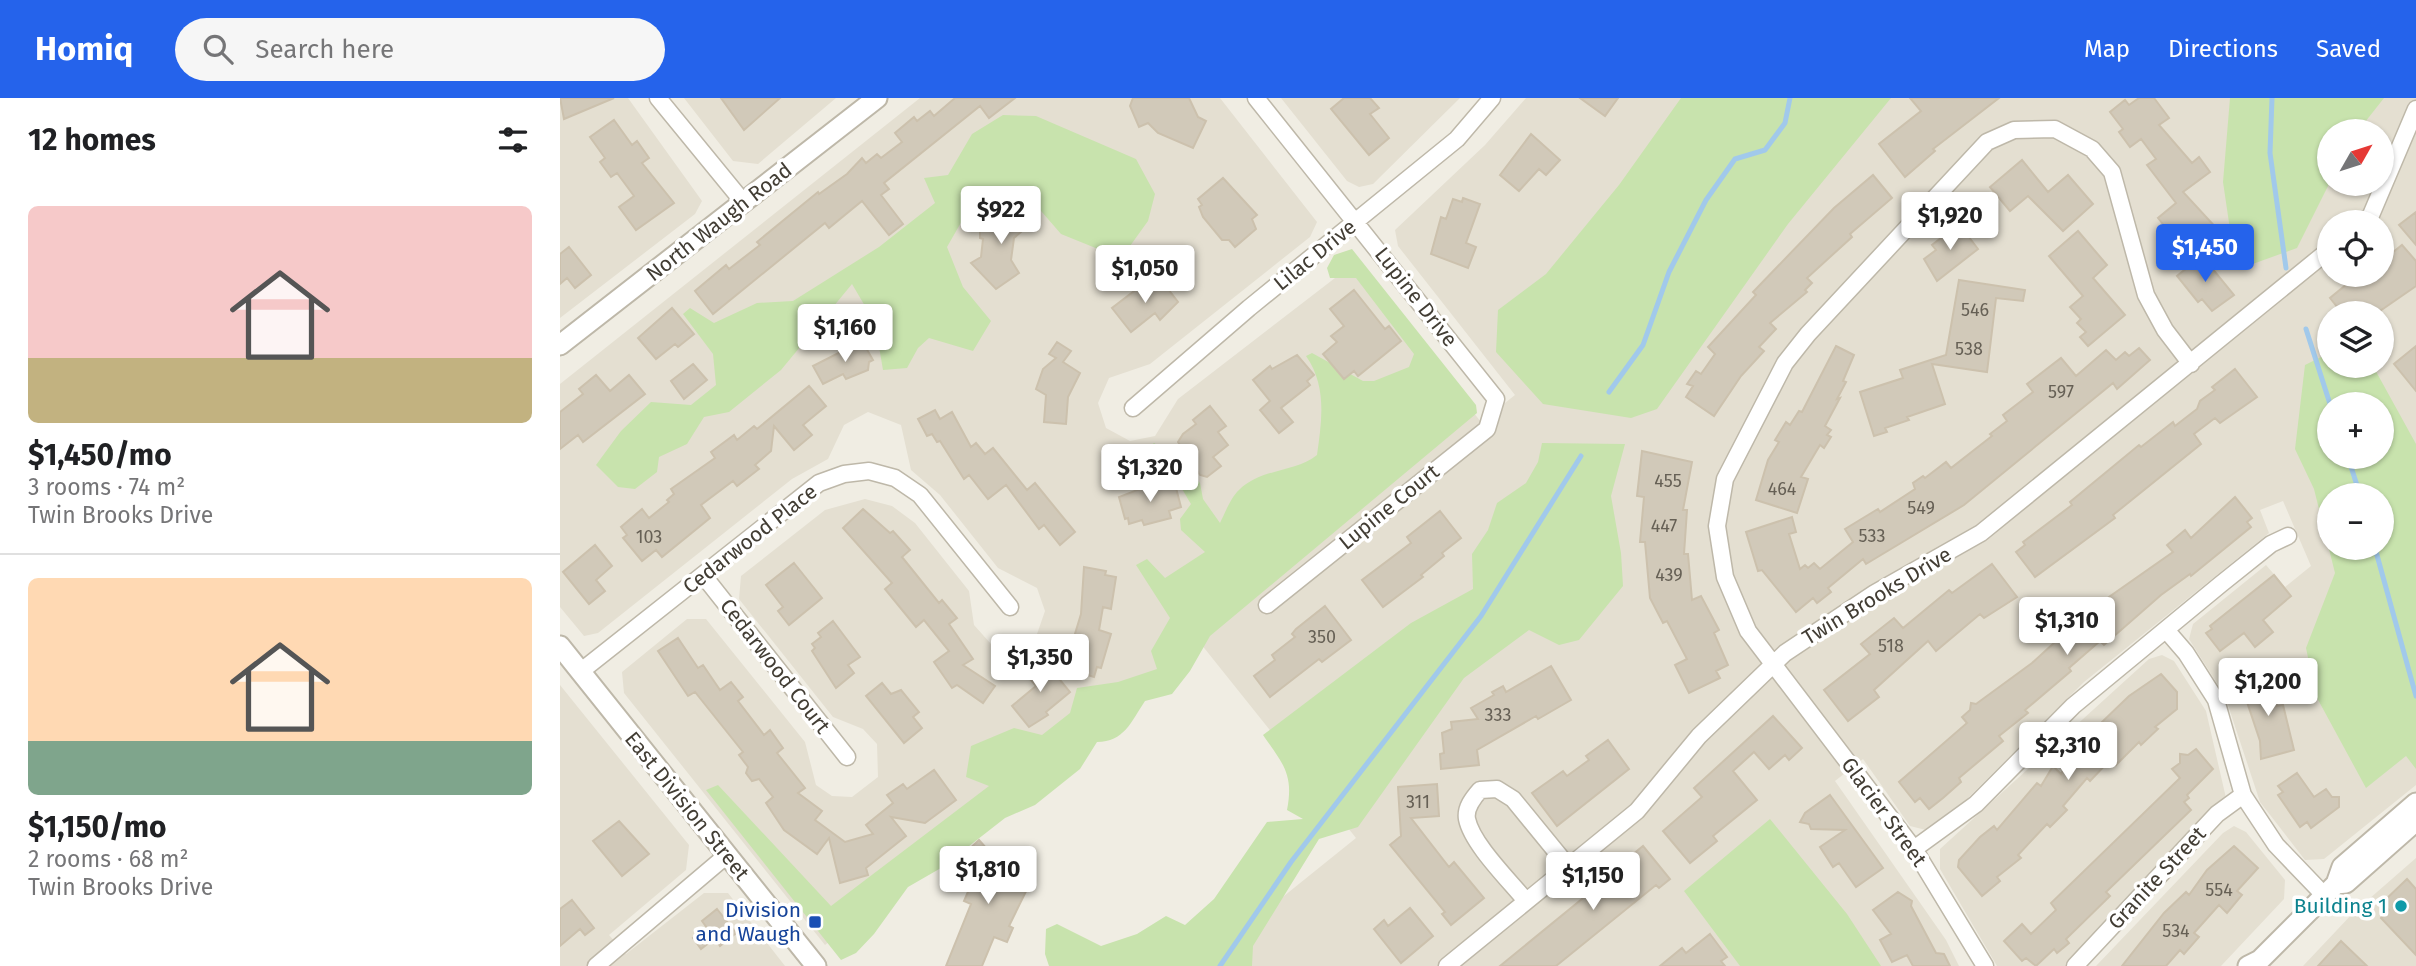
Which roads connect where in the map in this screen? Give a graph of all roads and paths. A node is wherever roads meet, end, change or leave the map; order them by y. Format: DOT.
graph roads {
  1 [pos="658,98"];
  2 [pos="877,98"];
  3 [pos="1256,98"];
  4 [pos="1492,98"];
  5 [pos="2416,109"];
  6 [pos="744,202"];
  7 [pos="2373,210"];
  8 [pos="1357,222"];
  9 [pos="2317,260"];
  10 [pos="560,345"];
  11 [pos="2191,364"];
  12 [pos="1496,399"];
  13 [pos="1133,408"];
  14 [pos="2288,536"];
  15 [pos="704,575"];
  16 [pos="1267,605"];
  17 [pos="1010,607"];
  18 [pos="2167,631"];
  19 [pos="560,646"];
  20 [pos="1774,663"];
  21 [pos="580,673"];
  22 [pos="847,757"];
  23 [pos="2243,795"];
  24 [pos="2416,803"];
  25 [pos="2416,821"];
  26 [pos="1914,849"];
  27 [pos="727,855"];
  28 [pos="1567,865"];
  29 [pos="2330,890"];
  30 [pos="1526,901"];
  31 [pos="2255,964"];
  32 [pos="596,966"];
  33 [pos="816,966"];
  34 [pos="1447,966"];
  35 [pos="1985,966"];
  36 [pos="2075,966"];
  1 -- 6 [label="street"];
  2 -- 6 [label="street, North Waugh Road"];
  3 -- 8 [label="street, Lupine Drive"];
  4 -- 8 [label="street, Lilac Drive"];
  5 -- 7 [label="street"];
  6 -- 10 [label="street, North Waugh Road"];
  8 -- 12 [label="street, Lupine Drive"];
  8 -- 13 [label="street, Lilac Drive"];
  9 -- 11 [label="street, Twin Brooks Drive"];
  11 -- 20 [label="street, Twin Brooks Drive"];
  11 -- 20 [label="street, Glacier Street"];
  12 -- 16 [label="street, Lupine Court"];
  14 -- 18 [label="street"];
  15 -- 17 [label="street, Cedarwood Place"];
  15 -- 21 [label="street, Cedarwood Place"];
  15 -- 22 [label="street, Cedarwood Court"];
  18 -- 23 [label="street"];
  18 -- 26 [label="street"];
  19 -- 21 [label="street, East Division Street"];
  20 -- 26 [label="street, Glacier Street"];
  20 -- 28 [label="street, Twin Brooks Drive"];
  21 -- 27 [label="street, East Division Street"];
  23 -- 29 [label="street"];
  23 -- 36 [label="street, Granite Street"];
  24 -- 29 [label="street"];
  25 -- 29 [label="street"];
  26 -- 35 [label="street, Glacier Street"];
  27 -- 32 [label="street"];
  27 -- 33 [label="street, East Division Street"];
  28 -- 30 [label="street, Twin Brooks Drive"];
  28 -- 30 [label="street"];
  29 -- 31 [label="street"];
  30 -- 34 [label="street, Twin Brooks Drive"];
}
